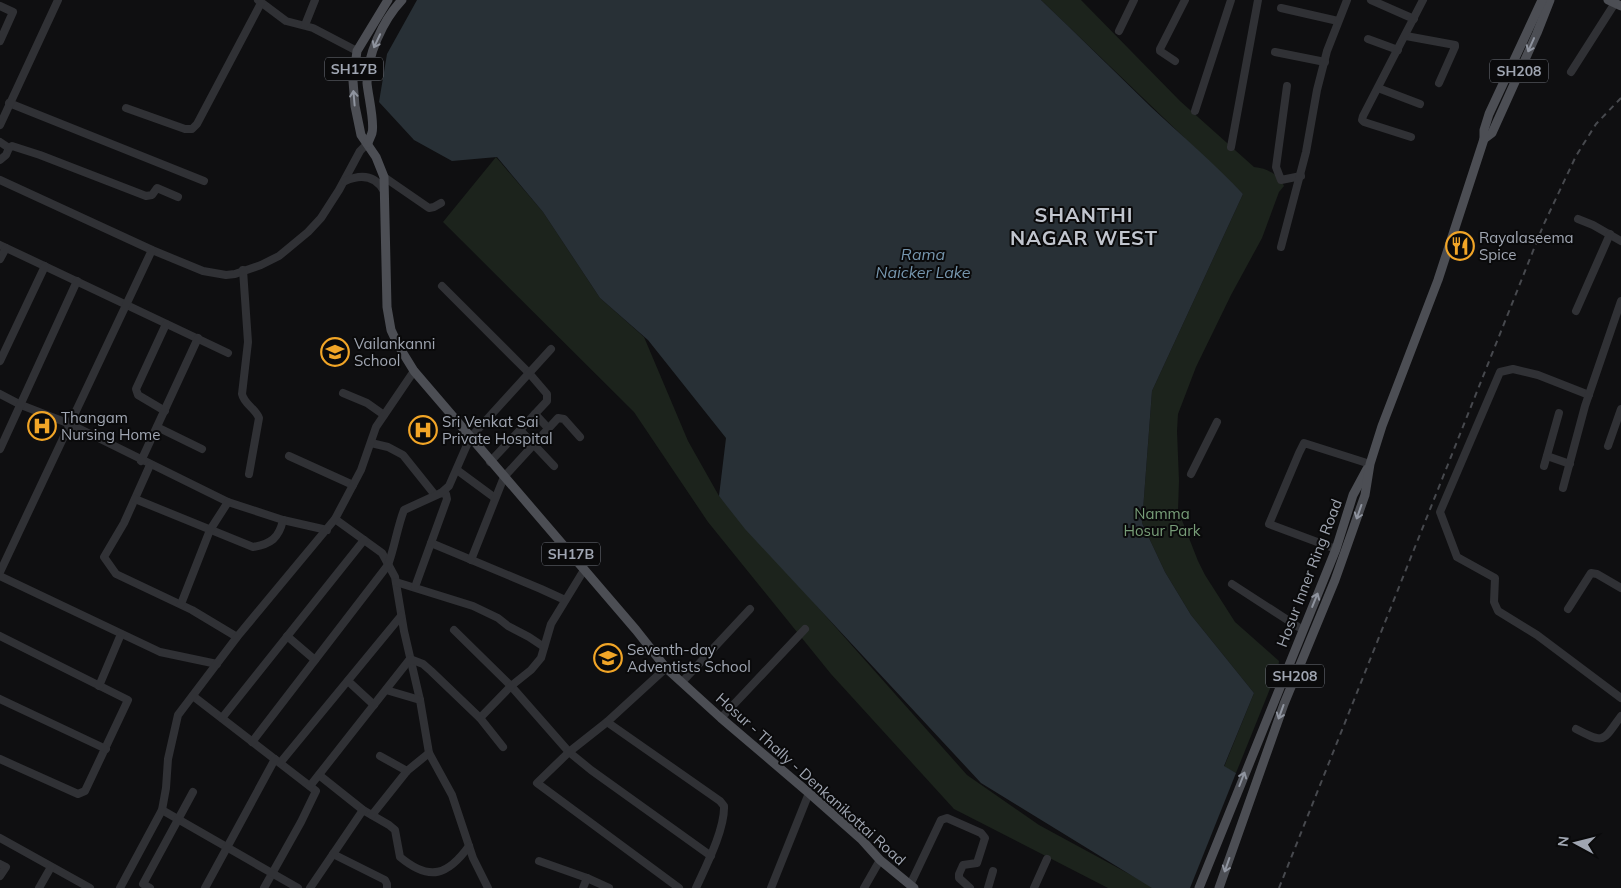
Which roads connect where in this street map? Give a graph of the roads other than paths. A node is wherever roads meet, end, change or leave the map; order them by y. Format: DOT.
graph roads {
  1 [pos="3,0"];
  2 [pos="58,0"];
  3 [pos="315,0"];
  4 [pos="388,0"];
  5 [pos="402,0"];
  6 [pos="1134,0"];
  7 [pos="1185,0"];
  8 [pos="1230,0"];
  9 [pos="1258,0"];
  10 [pos="1347,0"];
  11 [pos="1371,0"];
  12 [pos="1423,0"];
  13 [pos="1542,0"];
  14 [pos="1550,0"];
  15 [pos="260,1"];
  16 [pos="1615,3"];
  17 [pos="0,6"];
  18 [pos="1282,8"];
  19 [pos="1414,19"];
  20 [pos="1338,21"];
  21 [pos="309,27"];
  22 [pos="1119,31"];
  23 [pos="1406,36"];
  24 [pos="1368,39"];
  25 [pos="0,41"];
  26 [pos="1398,50"];
  27 [pos="357,51"];
  28 [pos="1275,52"];
  29 [pos="1174,61"];
  30 [pos="1324,62"];
  31 [pos="1571,72"];
  32 [pos="1438,83"];
  33 [pos="1287,86"];
  34 [pos="1378,88"];
  35 [pos="9,102"];
  36 [pos="1420,104"];
  37 [pos="126,108"];
  38 [pos="1195,111"];
  39 [pos="0,125"];
  40 [pos="1411,137"];
  41 [pos="1484,140"];
  42 [pos="0,142"];
  43 [pos="368,143"];
  44 [pos="1231,147"];
  45 [pos="9,148"];
  46 [pos="0,160"];
  47 [pos="384,176"];
  48 [pos="1300,176"];
  49 [pos="0,180"];
  50 [pos="345,180"];
  51 [pos="204,181"];
  52 [pos="384,191"];
  53 [pos="178,196"];
  54 [pos="441,202"];
  55 [pos="1578,219"];
  56 [pos="1610,234"];
  57 [pos="1621,241"];
  58 [pos="3,246"];
  59 [pos="1281,247"];
  60 [pos="152,250"];
  61 [pos="0,259"];
  62 [pos="45,266"];
  63 [pos="243,270"];
  64 [pos="77,281"];
  65 [pos="442,286"];
  66 [pos="1621,301"];
  67 [pos="127,304"];
  68 [pos="1576,311"];
  69 [pos="166,324"];
  70 [pos="198,338"];
  71 [pos="551,349"];
  72 [pos="228,353"];
  73 [pos="0,361"];
  74 [pos="414,371"];
  75 [pos="528,373"];
  76 [pos="343,393"];
  77 [pos="0,394"];
  78 [pos="1589,395"];
  79 [pos="20,405"];
  80 [pos="1621,409"];
  81 [pos="165,410"];
  82 [pos="1559,413"];
  83 [pos="535,414"];
  84 [pos="384,415"];
  85 [pos="1217,422"];
  86 [pos="70,424"];
  87 [pos="157,427"];
  88 [pos="548,428"];
  89 [pos="520,430"];
  90 [pos="580,437"];
  91 [pos="470,438"];
  92 [pos="370,443"];
  93 [pos="534,444"];
  94 [pos="1608,446"];
  95 [pos="0,449"];
  96 [pos="202,449"];
  97 [pos="289,456"];
  98 [pos="1547,456"];
  99 [pos="142,461"];
  100 [pos="490,462"];
  101 [pos="1370,464"];
  102 [pos="1570,464"];
  103 [pos="150,465"];
  104 [pos="554,466"];
  105 [pos="1544,466"];
  106 [pos="457,470"];
  107 [pos="249,474"];
  108 [pos="1191,474"];
  109 [pos="504,477"];
  110 [pos="353,485"];
  111 [pos="1563,488"];
  112 [pos="438,494"];
  113 [pos="495,498"];
  114 [pos="135,499"];
  115 [pos="228,502"];
  116 [pos="284,520"];
  117 [pos="335,520"];
  118 [pos="210,530"];
  119 [pos="326,530"];
  120 [pos="364,540"];
  121 [pos="431,543"];
  122 [pos="1336,549"];
  123 [pos="471,560"];
  124 [pos="388,565"];
  125 [pos="584,570"];
  126 [pos="0,572"];
  127 [pos="0,576"];
  128 [pos="396,582"];
  129 [pos="1232,584"];
  130 [pos="415,587"];
  131 [pos="1621,588"];
  132 [pos="565,600"];
  133 [pos="180,604"];
  134 [pos="750,609"];
  135 [pos="1568,609"];
  136 [pos="402,616"];
  137 [pos="805,629"];
  138 [pos="454,630"];
  139 [pos="1303,630"];
  140 [pos="121,634"];
  141 [pos="0,636"];
  142 [pos="287,636"];
  143 [pos="237,637"];
  144 [pos="544,647"];
  145 [pos="410,659"];
  146 [pos="315,660"];
  147 [pos="217,664"];
  148 [pos="666,668"];
  149 [pos="348,682"];
  150 [pos="682,682"];
  151 [pos="99,686"];
  152 [pos="511,686"];
  153 [pos="386,690"];
  154 [pos="193,696"];
  155 [pos="1621,698"];
  156 [pos="0,699"];
  157 [pos="420,700"];
  158 [pos="374,705"];
  159 [pos="1621,716"];
  160 [pos="222,718"];
  161 [pos="480,718"];
  162 [pos="721,718"];
  163 [pos="607,722"];
  164 [pos="1576,729"];
  165 [pos="252,742"];
  166 [pos="503,746"];
  167 [pos="106,749"];
  168 [pos="569,752"];
  169 [pos="430,753"];
  170 [pos="380,756"];
  171 [pos="0,758"];
  172 [pos="278,761"];
  173 [pos="407,771"];
  174 [pos="319,775"];
  175 [pos="310,786"];
  176 [pos="193,792"];
  177 [pos="809,793"];
  178 [pos="162,810"];
  179 [pos="363,810"];
  180 [pos="372,815"];
  181 [pos="179,820"];
  182 [pos="0,838"];
  183 [pos="469,846"];
  184 [pos="228,847"];
  185 [pos="333,854"];
  186 [pos="711,856"];
  187 [pos="1047,859"];
  188 [pos="880,860"];
  189 [pos="539,861"];
  190 [pos="0,864"];
  191 [pos="51,867"];
  192 [pos="993,871"];
  193 [pos="273,873"];
  194 [pos="0,876"];
  195 [pos="587,878"];
  196 [pos="912,886"];
  197 [pos="39,888"];
  198 [pos="90,888"];
  199 [pos="120,888"];
  200 [pos="150,888"];
  201 [pos="205,888"];
  202 [pos="264,888"];
  203 [pos="298,888"];
  204 [pos="310,888"];
  205 [pos="386,888"];
  206 [pos="488,888"];
  207 [pos="584,888"];
  208 [pos="609,888"];
  209 [pos="679,888"];
  210 [pos="696,888"];
  211 [pos="771,888"];
  212 [pos="864,888"];
  213 [pos="970,888"];
  214 [pos="988,888"];
  215 [pos="1034,888"];
  216 [pos="1199,888"];
  217 [pos="1219,888"];
  1 -- 17 [label="street"];
  2 -- 35 [label="street"];
  3 -- 21 [label="street"];
  4 -- 27 [label="main road, Hosur - Thally - Denkanikottai Road / SH17B"];
  5 -- 43 [label="main road, SH17B, one-way"];
  6 -- 22 [label="street"];
  7 -- 29 [label="street"];
  8 -- 38 [label="street"];
  9 -- 44 [label="street"];
  10 -- 20 [label="street"];
  11 -- 19 [label="street"];
  12 -- 19 [label="street"];
  13 -- 41 [label="main road, Hosur Inner Ring Road / SH208"];
  14 -- 41 [label="main road, Hosur Inner Ring Road / SH208, one-way"];
  15 -- 21 [label="street"];
  15 -- 37 [label="street"];
  16 -- 31 [label="street"];
  17 -- 25 [label="street"];
  18 -- 20 [label="street"];
  19 -- 23 [label="street"];
  20 -- 30 [label="street"];
  21 -- 27 [label="street"];
  23 -- 26 [label="street"];
  23 -- 32 [label="street"];
  24 -- 26 [label="street"];
  26 -- 34 [label="street"];
  43 -- 27 [label="main road, Hosur - Thally - Denkanikottai Road / SH17B, one-way"];
  28 -- 30 [label="street"];
  30 -- 48 [label="street"];
  33 -- 48 [label="street"];
  34 -- 36 [label="street"];
  34 -- 40 [label="street"];
  35 -- 39 [label="street"];
  35 -- 51 [label="street"];
  41 -- 101 [label="main road, Hosur Inner Ring Road / SH208"];
  42 -- 45 [label="street"];
  43 -- 47 [label="main road, Hosur - Thally - Denkanikottai Road / SH17B"];
  43 -- 50 [label="street"];
  45 -- 46 [label="street"];
  45 -- 53 [label="street"];
  47 -- 52 [label="main road, Hosur - Thally - Denkanikottai Road / SH17B"];
  47 -- 54 [label="street"];
  48 -- 59 [label="street"];
  49 -- 60 [label="street"];
  50 -- 52 [label="street"];
  50 -- 63 [label="street"];
  52 -- 74 [label="main road, Hosur - Thally - Denkanikottai Road / SH17B"];
  55 -- 56 [label="street"];
  56 -- 57 [label="street"];
  56 -- 68 [label="street"];
  58 -- 61 [label="street"];
  58 -- 62 [label="street"];
  60 -- 63 [label="street"];
  60 -- 67 [label="street"];
  62 -- 64 [label="street"];
  62 -- 73 [label="street"];
  63 -- 107 [label="street"];
  64 -- 67 [label="street"];
  64 -- 79 [label="street"];
  65 -- 75 [label="street"];
  66 -- 78 [label="street"];
  67 -- 69 [label="street"];
  67 -- 86 [label="street"];
  69 -- 70 [label="street"];
  69 -- 81 [label="street"];
  70 -- 72 [label="street"];
  70 -- 81 [label="street"];
  71 -- 75 [label="street"];
  74 -- 84 [label="street"];
  74 -- 91 [label="main road, Hosur - Thally - Denkanikottai Road / SH17B"];
  75 -- 83 [label="street"];
  75 -- 91 [label="street"];
  76 -- 84 [label="street"];
  77 -- 79 [label="street"];
  78 -- 102 [label="street"];
  78 -- 155 [label="street"];
  79 -- 86 [label="street"];
  79 -- 95 [label="street"];
  80 -- 94 [label="street"];
  81 -- 87 [label="street"];
  82 -- 98 [label="street"];
  83 -- 88 [label="street"];
  83 -- 89 [label="street"];
  84 -- 92 [label="street"];
  85 -- 108 [label="street"];
  86 -- 99 [label="street"];
  86 -- 126 [label="street"];
  87 -- 96 [label="street"];
  87 -- 99 [label="street"];
  88 -- 90 [label="street"];
  88 -- 93 [label="street"];
  89 -- 93 [label="street"];
  89 -- 100 [label="street"];
  91 -- 100 [label="main road, Hosur - Thally - Denkanikottai Road / SH17B"];
  91 -- 106 [label="street"];
  92 -- 110 [label="street"];
  92 -- 112 [label="street"];
  93 -- 104 [label="street"];
  93 -- 109 [label="street"];
  97 -- 110 [label="street"];
  98 -- 102 [label="street"];
  98 -- 105 [label="street"];
  99 -- 103 [label="street"];
  100 -- 109 [label="main road, Hosur - Thally - Denkanikottai Road / SH17B"];
  101 -- 122 [label="main road, Hosur Inner Ring Road / SH208"];
  101 -- 122 [label="street"];
  101 -- 217 [label="main road, Hosur Inner Ring Road / SH208, one-way"];
  102 -- 111 [label="street"];
  103 -- 114 [label="street"];
  103 -- 115 [label="street"];
  106 -- 112 [label="street"];
  106 -- 113 [label="street"];
  109 -- 113 [label="street"];
  109 -- 125 [label="main road, Hosur - Thally - Denkanikottai Road / SH17B"];
  110 -- 117 [label="street"];
  112 -- 121 [label="street"];
  112 -- 124 [label="street"];
  113 -- 123 [label="street"];
  114 -- 118 [label="street"];
  114 -- 133 [label="street"];
  115 -- 116 [label="street"];
  115 -- 118 [label="street"];
  116 -- 118 [label="street"];
  116 -- 119 [label="street"];
  117 -- 119 [label="street"];
  117 -- 120 [label="street"];
  118 -- 133 [label="street"];
  119 -- 143 [label="street"];
  120 -- 124 [label="street"];
  120 -- 142 [label="street"];
  121 -- 123 [label="street"];
  121 -- 130 [label="street"];
  139 -- 122 [label="main road, Hosur Inner Ring Road / SH208, one-way"];
  123 -- 132 [label="street"];
  124 -- 128 [label="street"];
  124 -- 146 [label="street"];
  125 -- 132 [label="street"];
  125 -- 148 [label="main road, Hosur - Thally - Denkanikottai Road / SH17B"];
  127 -- 140 [label="street"];
  128 -- 130 [label="street"];
  128 -- 136 [label="street"];
  129 -- 139 [label="street"];
  130 -- 144 [label="street"];
  131 -- 135 [label="street"];
  132 -- 144 [label="street"];
  133 -- 143 [label="street"];
  134 -- 150 [label="street"];
  136 -- 145 [label="street"];
  136 -- 149 [label="street"];
  137 -- 162 [label="street"];
  138 -- 152 [label="street"];
  216 -- 139 [label="main road, Hosur Inner Ring Road / SH208, one-way"];
  140 -- 147 [label="street"];
  140 -- 151 [label="street"];
  141 -- 151 [label="street"];
  142 -- 146 [label="street"];
  142 -- 160 [label="street"];
  143 -- 147 [label="street"];
  144 -- 152 [label="street"];
  145 -- 153 [label="street"];
  145 -- 157 [label="street"];
  145 -- 161 [label="street"];
  146 -- 165 [label="street"];
  147 -- 154 [label="street"];
  148 -- 150 [label="main road, Hosur - Thally - Denkanikottai Road / SH17B"];
  148 -- 163 [label="street"];
  149 -- 158 [label="street"];
  149 -- 172 [label="street"];
  150 -- 162 [label="main road, Hosur - Thally - Denkanikottai Road / SH17B"];
  151 -- 167 [label="street"];
  152 -- 161 [label="street"];
  152 -- 168 [label="street"];
  153 -- 157 [label="street"];
  153 -- 158 [label="street"];
  154 -- 160 [label="street"];
  154 -- 178 [label="street"];
  156 -- 167 [label="street"];
  157 -- 169 [label="street"];
  158 -- 174 [label="street"];
  159 -- 164 [label="street"];
  160 -- 165 [label="street"];
  161 -- 166 [label="street"];
  162 -- 177 [label="main road, Hosur - Thally - Denkanikottai Road / SH17B"];
  163 -- 168 [label="street"];
  163 -- 186 [label="street"];
  165 -- 172 [label="street"];
  167 -- 171 [label="street"];
  168 -- 186 [label="street"];
  168 -- 209 [label="street"];
  169 -- 173 [label="street"];
  169 -- 183 [label="street"];
  170 -- 173 [label="street"];
  172 -- 175 [label="street"];
  172 -- 184 [label="street"];
  173 -- 180 [label="street"];
  174 -- 175 [label="street"];
  174 -- 179 [label="street"];
  175 -- 193 [label="street"];
  176 -- 181 [label="street"];
  177 -- 188 [label="main road, Hosur - Thally - Denkanikottai Road / SH17B"];
  177 -- 211 [label="street"];
  178 -- 181 [label="street"];
  178 -- 199 [label="street"];
  179 -- 180 [label="street"];
  179 -- 185 [label="street"];
  180 -- 183 [label="street"];
  181 -- 184 [label="street"];
  181 -- 200 [label="street"];
  182 -- 191 [label="street"];
  183 -- 206 [label="street"];
  184 -- 193 [label="street"];
  184 -- 201 [label="street"];
  185 -- 204 [label="street"];
  185 -- 205 [label="street"];
  186 -- 210 [label="street"];
  187 -- 215 [label="street"];
  188 -- 196 [label="main road, Hosur - Thally - Denkanikottai Road / SH17B"];
  188 -- 212 [label="street"];
  189 -- 195 [label="street"];
  190 -- 194 [label="street"];
  191 -- 197 [label="street"];
  191 -- 198 [label="street"];
  192 -- 214 [label="street"];
  193 -- 202 [label="street"];
  193 -- 203 [label="street"];
  195 -- 207 [label="street"];
  195 -- 208 [label="street"];
  196 -- 213 [label="street"];
}
